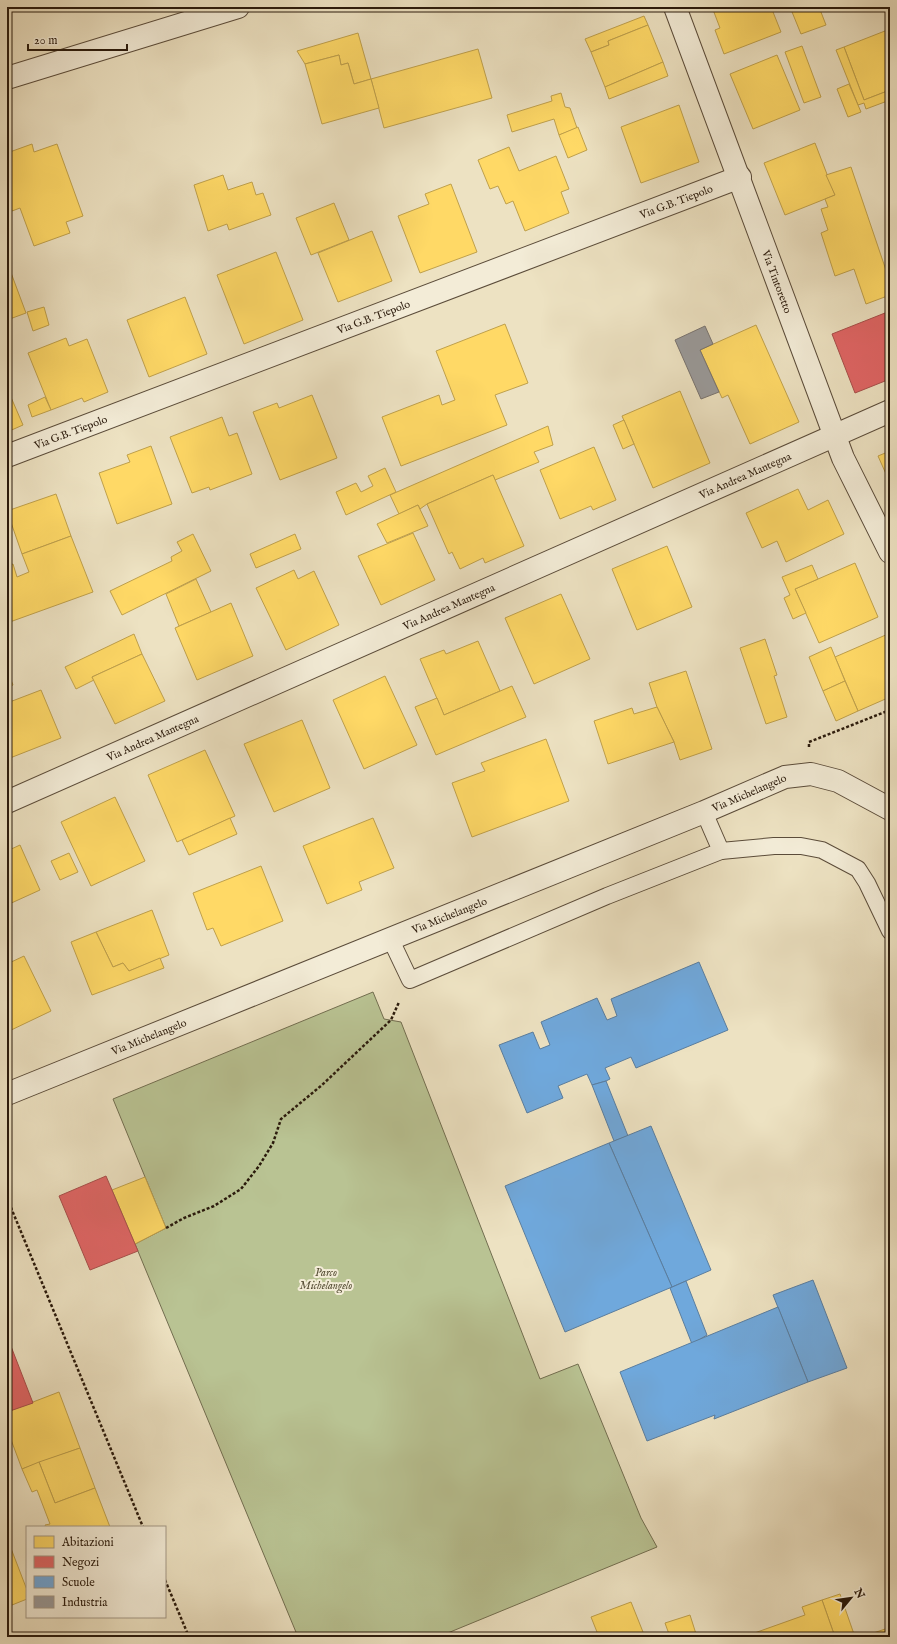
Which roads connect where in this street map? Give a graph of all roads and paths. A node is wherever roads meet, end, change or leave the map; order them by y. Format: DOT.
graph roads {
  1 [pos="238,7"];
  2 [pos="675,7"];
  3 [pos="7,78"];
  4 [pos="740,177"];
  5 [pos="890,411"];
  6 [pos="835,435"];
  7 [pos="7,456"];
  8 [pos="890,552"];
  9 [pos="890,710"];
  10 [pos="811,774"];
  11 [pos="7,802"];
  12 [pos="890,810"];
  13 [pos="704,812"];
  14 [pos="721,851"];
  15 [pos="890,931"];
  16 [pos="390,938"];
  17 [pos="410,980"];
  18 [pos="7,1094"];
  19 [pos="7,1198"];
  20 [pos="166,1228"];
  21 [pos="143,1526"];
  22 [pos="166,1582"];
  23 [pos="189,1637"];
  1 -- 3 [label="street"];
  2 -- 4 [label="street, Via Tintoretto"];
  4 -- 6 [label="street, Via Tintoretto"];
  4 -- 7 [label="street, Via G.B. Tiepolo"];
  5 -- 6 [label="street, Via Andrea Mantegna"];
  6 -- 8 [label="street, Via Tintoretto"];
  6 -- 11 [label="street, Via Andrea Mantegna"];
  9 -- 10 [label="path"];
  10 -- 12 [label="street, Via Michelangelo"];
  10 -- 13 [label="street, Via Michelangelo"];
  13 -- 14 [label="lane"];
  13 -- 16 [label="street, Via Michelangelo"];
  14 -- 15 [label="lane"];
  14 -- 17 [label="lane"];
  16 -- 17 [label="lane"];
  16 -- 18 [label="street, Via Michelangelo"];
  17 -- 20 [label="path"];
  19 -- 21 [label="path"];
  22 -- 23 [label="path"];
}
